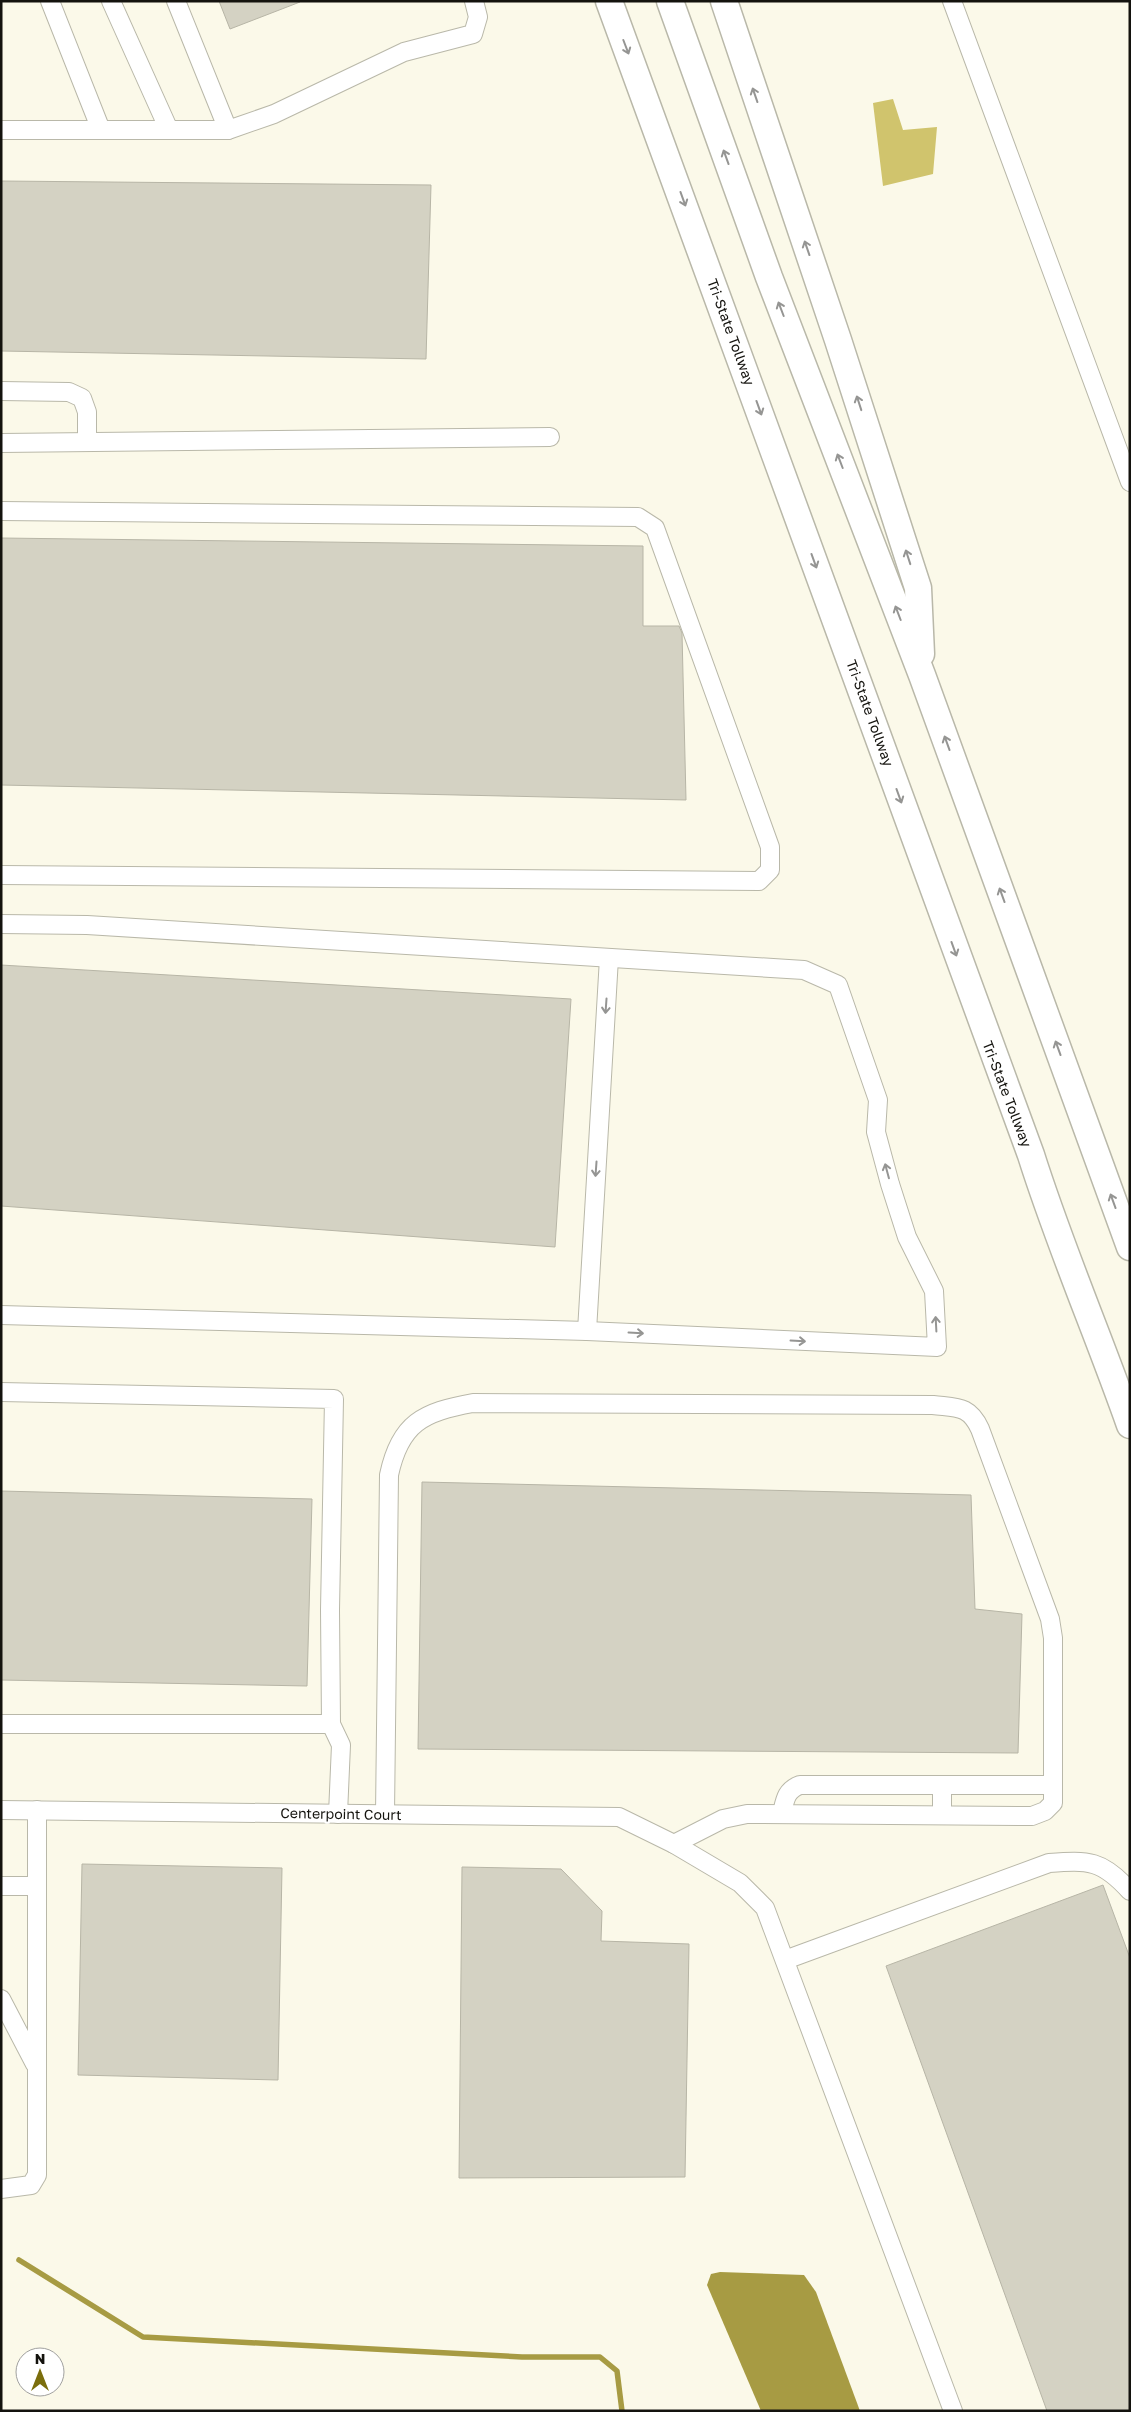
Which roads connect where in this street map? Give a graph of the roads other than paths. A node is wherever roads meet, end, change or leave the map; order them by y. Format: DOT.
graph roads {
  1 [pos="50,1"];
  2 [pos="111,1"];
  3 [pos="176,1"];
  4 [pos="474,1"];
  5 [pos="609,1"];
  6 [pos="670,1"];
  7 [pos="724,1"];
  8 [pos="952,1"];
  9 [pos="1,130"];
  10 [pos="101,130"];
  11 [pos="169,130"];
  12 [pos="228,130"];
  13 [pos="1,390"];
  14 [pos="550,437"];
  15 [pos="87,442"];
  16 [pos="1,443"];
  17 [pos="1130,482"];
  18 [pos="1,511"];
  19 [pos="922,675"];
  20 [pos="1,875"];
  21 [pos="1,924"];
  22 [pos="609,958"];
  23 [pos="1130,1247"];
  24 [pos="1,1315"];
  25 [pos="587,1331"];
  26 [pos="1,1392"];
  27 [pos="1130,1425"];
  28 [pos="1,1724"];
  29 [pos="331,1724"];
  30 [pos="942,1785"];
  31 [pos="1053,1785"];
  32 [pos="1,1810"];
  33 [pos="37,1810"];
  34 [pos="782,1813"];
  35 [pos="338,1814"];
  36 [pos="385,1814"];
  37 [pos="942,1815"];
  38 [pos="674,1844"];
  39 [pos="1,1886"];
  40 [pos="35,1886"];
  41 [pos="1130,1892"];
  42 [pos="785,1960"];
  43 [pos="1,1999"];
  44 [pos="36,2066"];
  45 [pos="1,2189"];
  46 [pos="953,2411"];
  1 -- 10 [label="lane"];
  2 -- 11 [label="lane"];
  3 -- 12 [label="lane"];
  4 -- 12 [label="lane"];
  5 -- 27 [label="highway, Tri-State Tollway, one-way"];
  19 -- 6 [label="highway, one-way"];
  19 -- 7 [label="highway, one-way"];
  8 -- 17 [label="lane"];
  9 -- 10 [label="lane"];
  10 -- 11 [label="lane"];
  11 -- 12 [label="lane"];
  13 -- 15 [label="lane"];
  14 -- 15 [label="lane"];
  15 -- 16 [label="lane"];
  18 -- 20 [label="lane"];
  23 -- 19 [label="highway, one-way"];
  21 -- 22 [label="lane"];
  22 -- 25 [label="lane, one-way"];
  25 -- 22 [label="lane, one-way"];
  24 -- 25 [label="lane"];
  26 -- 29 [label="lane"];
  28 -- 29 [label="lane"];
  29 -- 35 [label="lane"];
  30 -- 31 [label="lane"];
  30 -- 34 [label="lane"];
  30 -- 37 [label="lane"];
  31 -- 36 [label="lane"];
  31 -- 37 [label="lane"];
  32 -- 33 [label="lane, Centerpoint Court"];
  33 -- 35 [label="lane, Centerpoint Court"];
  33 -- 40 [label="lane"];
  34 -- 37 [label="lane"];
  34 -- 38 [label="lane"];
  35 -- 36 [label="lane, Centerpoint Court"];
  36 -- 38 [label="lane, Centerpoint Court"];
  38 -- 42 [label="lane, Centerpoint Court"];
  39 -- 40 [label="lane"];
  40 -- 44 [label="lane"];
  41 -- 42 [label="lane"];
  42 -- 46 [label="lane, Centerpoint Court"];
  43 -- 44 [label="lane"];
  44 -- 45 [label="lane"];
}
